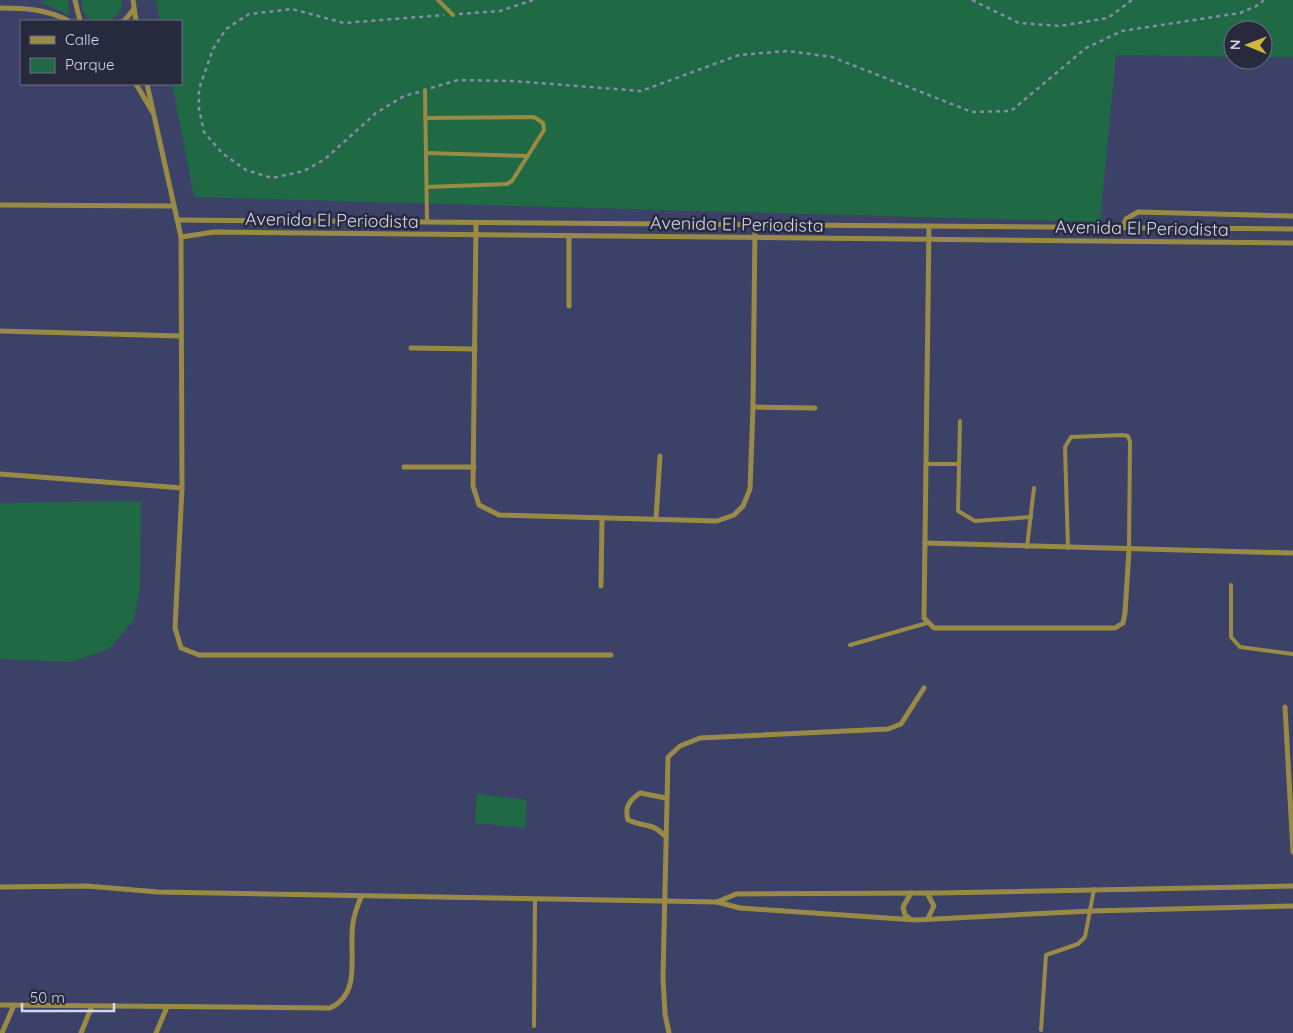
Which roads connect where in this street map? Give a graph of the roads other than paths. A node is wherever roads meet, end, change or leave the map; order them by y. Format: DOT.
graph roads {
  1 [pos="75,0"];
  2 [pos="133,0"];
  3 [pos="438,0"];
  4 [pos="0,8"];
  5 [pos="134,9"];
  6 [pos="453,15"];
  7 [pos="66,20"];
  8 [pos="80,20"];
  9 [pos="125,20"];
  10 [pos="136,20"];
  11 [pos="137,85"];
  12 [pos="147,85"];
  13 [pos="425,90"];
  14 [pos="154,116"];
  15 [pos="426,118"];
  16 [pos="426,153"];
  17 [pos="528,156"];
  18 [pos="427,186"];
  19 [pos="0,205"];
  20 [pos="174,206"];
  21 [pos="1293,216"];
  22 [pos="177,220"];
  23 [pos="427,222"];
  24 [pos="476,222"];
  25 [pos="755,225"];
  26 [pos="929,226"];
  27 [pos="1122,228"];
  28 [pos="1293,229"];
  29 [pos="475,235"];
  30 [pos="569,236"];
  31 [pos="181,237"];
  32 [pos="755,238"];
  33 [pos="929,240"];
  34 [pos="1293,243"];
  35 [pos="569,306"];
  36 [pos="0,331"];
  37 [pos="180,336"];
  38 [pos="411,348"];
  39 [pos="475,349"];
  40 [pos="753,407"];
  41 [pos="815,408"];
  42 [pos="960,421"];
  43 [pos="660,456"];
  44 [pos="926,464"];
  45 [pos="959,464"];
  46 [pos="404,467"];
  47 [pos="474,467"];
  48 [pos="0,474"];
  49 [pos="182,488"];
  50 [pos="1034,488"];
  51 [pos="1031,517"];
  52 [pos="602,518"];
  53 [pos="656,520"];
  54 [pos="925,543"];
  55 [pos="1027,547"];
  56 [pos="1068,548"];
  57 [pos="1128,550"];
  58 [pos="1293,553"];
  59 [pos="601,586"];
  60 [pos="1231,586"];
  61 [pos="927,623"];
  62 [pos="850,645"];
  63 [pos="1293,654"];
  64 [pos="611,655"];
  65 [pos="924,688"];
  66 [pos="1285,707"];
  67 [pos="666,798"];
  68 [pos="665,836"];
  69 [pos="1293,852"];
  70 [pos="1293,886"];
  71 [pos="0,887"];
  72 [pos="1094,889"];
  73 [pos="911,893"];
  74 [pos="927,893"];
  75 [pos="361,897"];
  76 [pos="535,900"];
  77 [pos="664,902"];
  78 [pos="717,902"];
  79 [pos="1293,906"];
  80 [pos="1091,911"];
  81 [pos="910,919"];
  82 [pos="928,919"];
  83 [pos="0,1005"];
  84 [pos="14,1005"];
  85 [pos="92,1006"];
  86 [pos="166,1007"];
  87 [pos="534,1026"];
  88 [pos="1041,1030"];
  89 [pos="2,1033"];
  90 [pos="81,1033"];
  91 [pos="156,1033"];
  92 [pos="669,1033"];
  1 -- 8 [label="street"];
  2 -- 5 [label="street"];
  3 -- 6 [label="lane"];
  4 -- 7 [label="street"];
  5 -- 9 [label="street"];
  5 -- 10 [label="street"];
  11 -- 14 [label="street"];
  12 -- 14 [label="street"];
  13 -- 15 [label="lane"];
  14 -- 20 [label="street"];
  15 -- 16 [label="lane"];
  15 -- 17 [label="lane"];
  16 -- 17 [label="lane"];
  16 -- 18 [label="lane"];
  17 -- 18 [label="lane"];
  18 -- 23 [label="lane"];
  19 -- 20 [label="street"];
  20 -- 22 [label="street"];
  21 -- 27 [label="street"];
  22 -- 23 [label="street"];
  22 -- 31 [label="street"];
  23 -- 24 [label="street"];
  24 -- 25 [label="street"];
  24 -- 29 [label="street"];
  25 -- 26 [label="street"];
  25 -- 32 [label="street"];
  26 -- 27 [label="street"];
  26 -- 33 [label="street"];
  27 -- 28 [label="street"];
  29 -- 30 [label="street, Avenida El Periodista"];
  29 -- 31 [label="street, Avenida El Periodista"];
  29 -- 39 [label="street"];
  30 -- 32 [label="street, Avenida El Periodista"];
  30 -- 35 [label="street"];
  31 -- 37 [label="street"];
  32 -- 33 [label="street, Avenida El Periodista"];
  32 -- 40 [label="street"];
  33 -- 34 [label="street, Avenida El Periodista"];
  33 -- 44 [label="street"];
  36 -- 37 [label="street"];
  37 -- 49 [label="street"];
  38 -- 39 [label="street"];
  39 -- 47 [label="street"];
  40 -- 41 [label="street"];
  40 -- 53 [label="street"];
  42 -- 45 [label="lane"];
  43 -- 53 [label="street"];
  44 -- 45 [label="lane"];
  44 -- 54 [label="street"];
  45 -- 51 [label="lane"];
  46 -- 47 [label="street"];
  47 -- 52 [label="street"];
  48 -- 49 [label="street"];
  49 -- 64 [label="street"];
  50 -- 51 [label="lane"];
  51 -- 55 [label="lane"];
  52 -- 53 [label="street"];
  52 -- 59 [label="street"];
  54 -- 55 [label="street"];
  54 -- 61 [label="street"];
  55 -- 56 [label="street"];
  56 -- 57 [label="street"];
  56 -- 57 [label="lane"];
  57 -- 58 [label="street"];
  57 -- 61 [label="street"];
  60 -- 63 [label="lane"];
  61 -- 62 [label="lane"];
  65 -- 67 [label="street"];
  66 -- 69 [label="street"];
  67 -- 68 [label="street"];
  67 -- 68 [label="street"];
  68 -- 77 [label="street"];
  70 -- 72 [label="street"];
  71 -- 75 [label="street"];
  72 -- 74 [label="street"];
  72 -- 80 [label="lane"];
  73 -- 74 [label="street"];
  73 -- 78 [label="street"];
  73 -- 81 [label="street"];
  74 -- 82 [label="street"];
  75 -- 76 [label="street"];
  75 -- 86 [label="street"];
  76 -- 77 [label="street"];
  76 -- 87 [label="lane"];
  77 -- 78 [label="street"];
  77 -- 92 [label="street"];
  78 -- 81 [label="street"];
  79 -- 80 [label="street"];
  80 -- 82 [label="street"];
  80 -- 88 [label="lane"];
  81 -- 82 [label="street"];
  83 -- 84 [label="street"];
  84 -- 85 [label="street"];
  84 -- 89 [label="street"];
  85 -- 86 [label="street"];
  85 -- 90 [label="street"];
  86 -- 91 [label="street"];
}
